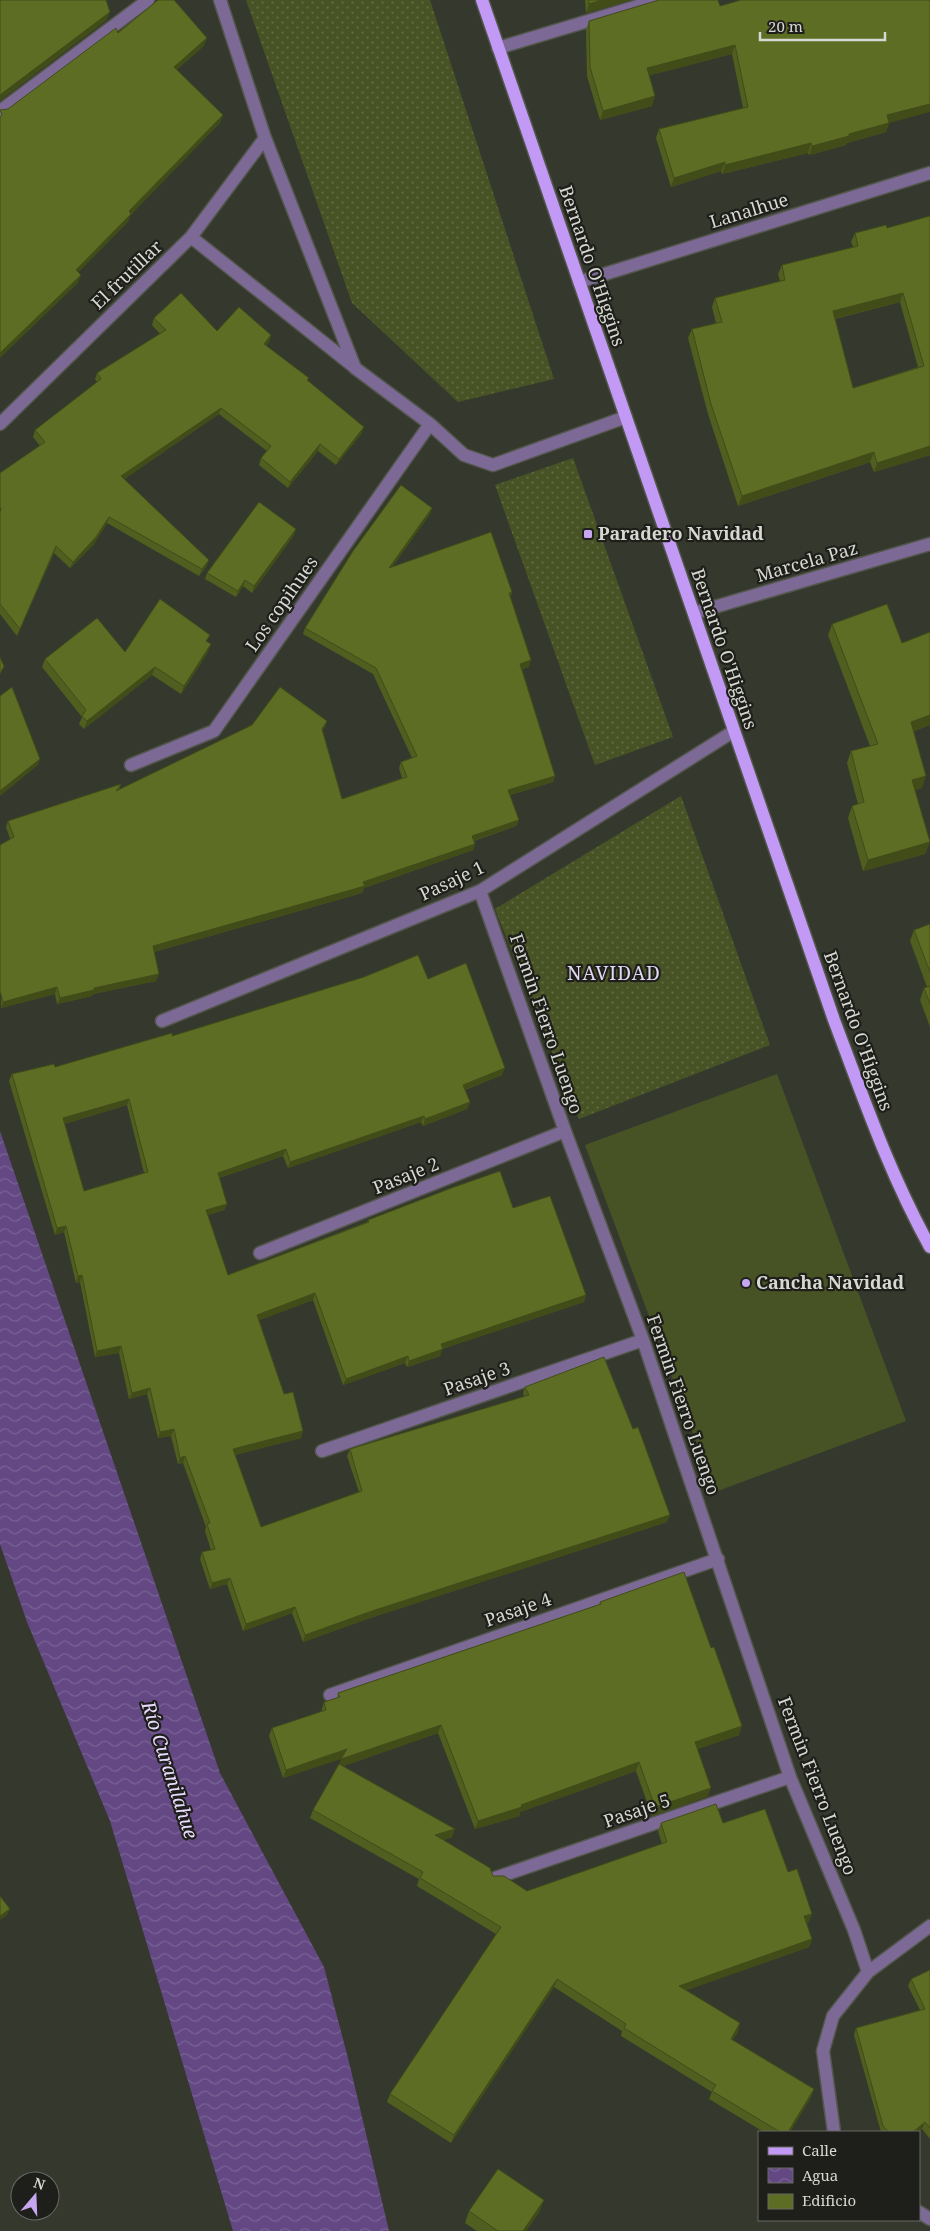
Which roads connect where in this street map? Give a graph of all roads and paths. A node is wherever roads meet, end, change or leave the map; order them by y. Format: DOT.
graph roads {
  1 [pos="148,0"];
  2 [pos="220,0"];
  3 [pos="482,0"];
  4 [pos="658,0"];
  5 [pos="498,48"];
  6 [pos="0,111"];
  7 [pos="264,138"];
  8 [pos="930,173"];
  9 [pos="191,237"];
  10 [pos="579,282"];
  11 [pos="355,368"];
  12 [pos="626,417"];
  13 [pos="0,424"];
  14 [pos="430,424"];
  15 [pos="930,544"];
  16 [pos="694,613"];
  17 [pos="734,731"];
  18 [pos="131,765"];
  19 [pos="480,891"];
  20 [pos="162,1021"];
  21 [pos="565,1132"];
  22 [pos="930,1247"];
  23 [pos="260,1253"];
  24 [pos="643,1340"];
  25 [pos="322,1451"];
  26 [pos="718,1559"];
  27 [pos="330,1695"];
  28 [pos="790,1777"];
  29 [pos="495,1878"];
  30 [pos="930,1926"];
  31 [pos="868,1972"];
  32 [pos="834,2131"];
  1 -- 6 [label="street"];
  2 -- 7 [label="street"];
  3 -- 5 [label="main road, Bernardo O'Higgins"];
  4 -- 5 [label="street"];
  5 -- 10 [label="main road, Bernardo O'Higgins"];
  7 -- 9 [label="street, El frutillar"];
  7 -- 11 [label="street"];
  8 -- 10 [label="street, Lanalhue"];
  9 -- 11 [label="street"];
  9 -- 13 [label="street, El frutillar"];
  10 -- 12 [label="main road, Bernardo O'Higgins"];
  11 -- 14 [label="street"];
  12 -- 14 [label="street"];
  12 -- 16 [label="main road, Bernardo O'Higgins"];
  14 -- 18 [label="street, Los copihues"];
  15 -- 16 [label="street, Marcela Paz"];
  16 -- 17 [label="main road, Bernardo O'Higgins"];
  17 -- 19 [label="street, Pasaje 1"];
  17 -- 22 [label="main road, Bernardo O'Higgins"];
  19 -- 20 [label="street, Pasaje 1"];
  19 -- 21 [label="street, Fermin Fierro Luengo"];
  21 -- 23 [label="street, Pasaje 2"];
  21 -- 24 [label="street, Fermin Fierro Luengo"];
  24 -- 25 [label="street, Pasaje 3"];
  24 -- 26 [label="street, Fermin Fierro Luengo"];
  26 -- 27 [label="street, Pasaje 4"];
  26 -- 28 [label="street, Fermin Fierro Luengo"];
  28 -- 29 [label="street, Pasaje 5"];
  28 -- 31 [label="street, Fermin Fierro Luengo"];
  30 -- 31 [label="street"];
  31 -- 32 [label="street"];
}
